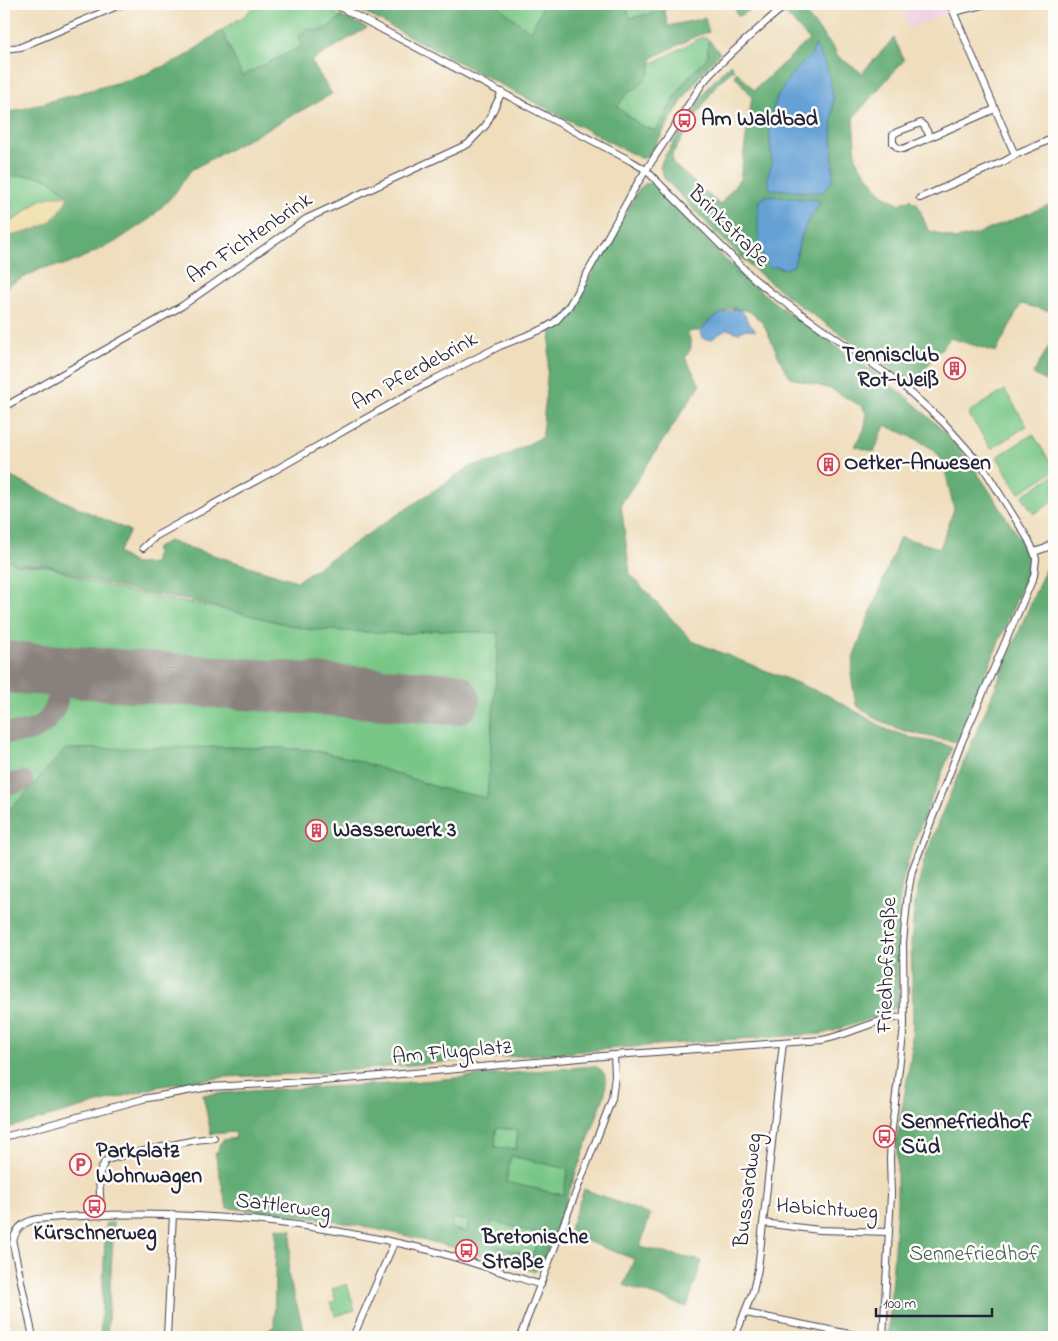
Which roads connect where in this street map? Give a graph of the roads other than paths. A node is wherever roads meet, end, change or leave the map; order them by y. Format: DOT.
graph roads {
  1 [pos="122,4"];
  2 [pos="334,4"];
  3 [pos="789,4"];
  4 [pos="950,4"];
  5 [pos="986,4"];
  6 [pos="954,12"];
  7 [pos="4,41"];
  8 [pos="7,48"];
  9 [pos="502,92"];
  10 [pos="996,109"];
  11 [pos="930,136"];
  12 [pos="1054,138"];
  13 [pos="1015,155"];
  14 [pos="646,170"];
  15 [pos="920,198"];
  16 [pos="4,407"];
  17 [pos="1054,540"];
  18 [pos="143,548"];
  19 [pos="1034,552"];
  20 [pos="904,1017"];
  21 [pos="783,1043"];
  22 [pos="614,1055"];
  23 [pos="4,1137"];
  24 [pos="214,1138"];
  25 [pos="102,1214"];
  26 [pos="173,1214"];
  27 [pos="763,1224"];
  28 [pos="889,1232"];
  29 [pos="394,1242"];
  30 [pos="541,1285"];
  31 [pos="746,1313"];
  32 [pos="33,1337"];
  33 [pos="167,1337"];
  34 [pos="353,1337"];
  35 [pos="520,1337"];
  36 [pos="734,1337"];
  37 [pos="864,1337"];
  38 [pos="883,1337"];
  1 -- 8 [label="street"];
  2 -- 9 [label="street, Brinkstraße"];
  3 -- 14 [label="street"];
  4 -- 6 [label="street"];
  5 -- 6 [label="street"];
  6 -- 10 [label="street"];
  7 -- 8 [label="street"];
  9 -- 14 [label="street, Brinkstraße"];
  9 -- 16 [label="street, Am Fichtenbrink"];
  10 -- 11 [label="street"];
  10 -- 13 [label="street"];
  11 -- 11 [label="street"];
  12 -- 13 [label="street"];
  13 -- 15 [label="street"];
  14 -- 18 [label="street, Am Pferdebrink"];
  14 -- 19 [label="street, Brinkstraße"];
  17 -- 19 [label="street"];
  19 -- 20 [label="street, Friedhofstraße"];
  20 -- 21 [label="street, Am Flugplatz"];
  20 -- 28 [label="street, Friedhofstraße"];
  21 -- 22 [label="street, Am Flugplatz"];
  21 -- 27 [label="street, Bussardweg"];
  22 -- 23 [label="street, Am Flugplatz"];
  22 -- 30 [label="street"];
  24 -- 25 [label="street"];
  25 -- 26 [label="street, Sattlerweg"];
  25 -- 32 [label="street, Sattlerweg"];
  26 -- 29 [label="street, Sattlerweg"];
  26 -- 33 [label="street"];
  27 -- 28 [label="street, Habichtweg"];
  27 -- 31 [label="street, Bussardweg"];
  28 -- 38 [label="street, Friedhofstraße"];
  29 -- 30 [label="street, Sattlerweg"];
  29 -- 34 [label="street"];
  30 -- 35 [label="street"];
  31 -- 36 [label="street, Bussardweg"];
  31 -- 37 [label="street"];
}
